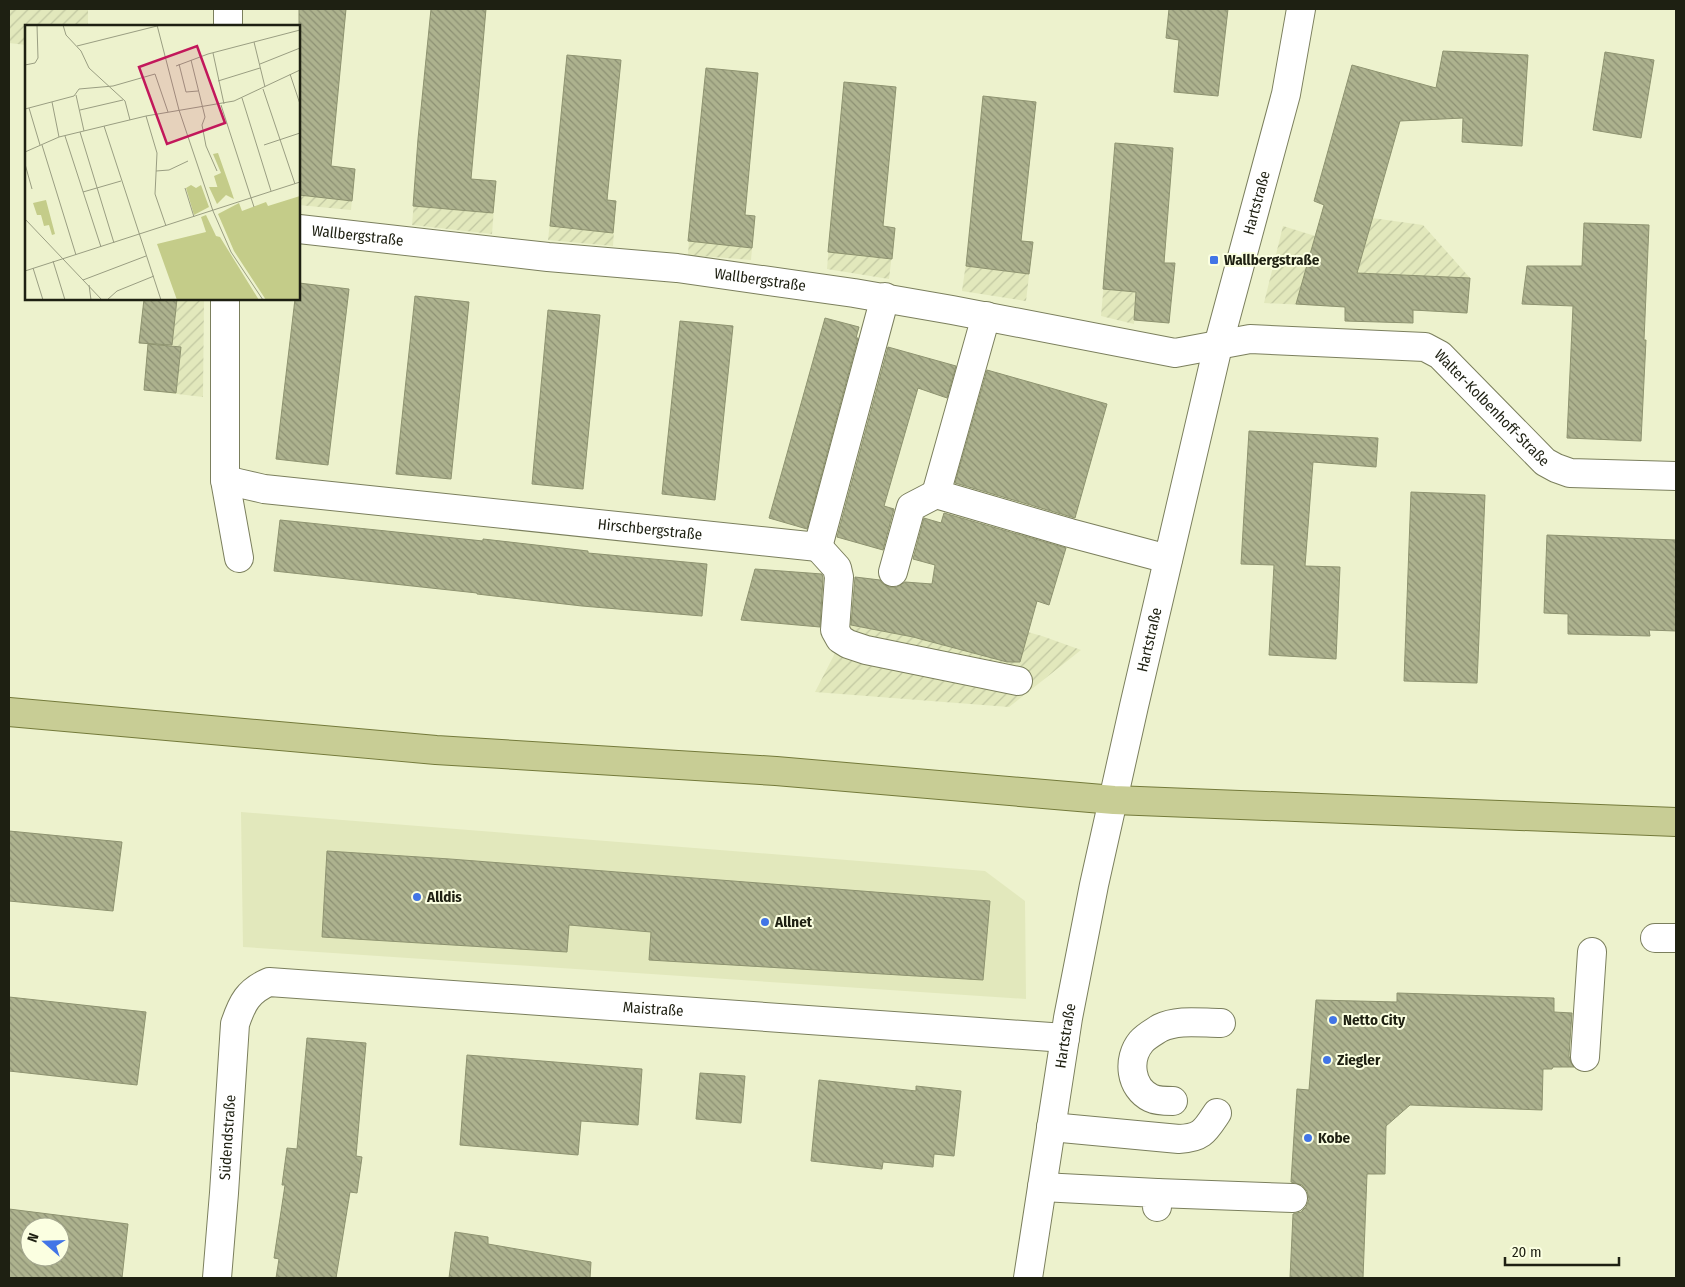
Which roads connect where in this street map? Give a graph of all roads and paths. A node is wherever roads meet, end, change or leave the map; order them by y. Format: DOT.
graph roads {
  1 [pos="228,9"];
  2 [pos="1301,9"];
  3 [pos="228,25"];
  4 [pos="300,229"];
  5 [pos="885,297"];
  6 [pos="225,300"];
  7 [pos="986,316"];
  8 [pos="1218,346"];
  9 [pos="1676,476"];
  10 [pos="225,480"];
  11 [pos="936,494"];
  12 [pos="818,547"];
  13 [pos="239,558"];
  14 [pos="1168,559"];
  15 [pos="892,572"];
  16 [pos="1018,681"];
  17 [pos="9,712"];
  18 [pos="1114,800"];
  19 [pos="1676,822"];
  20 [pos="1592,952"];
  21 [pos="246,998"];
  22 [pos="1220,1023"];
  23 [pos="1065,1038"];
  24 [pos="1585,1057"];
  25 [pos="1173,1101"];
  26 [pos="1217,1113"];
  27 [pos="1051,1127"];
  28 [pos="1042,1187"];
  29 [pos="1293,1198"];
  30 [pos="217,1278"];
  31 [pos="1028,1278"];
  1 -- 3 [label="street"];
  2 -- 8 [label="street, Hartstraße"];
  4 -- 5 [label="street, Wallbergstraße"];
  5 -- 7 [label="street, Wallbergstraße"];
  5 -- 12 [label="street"];
  6 -- 10 [label="street"];
  7 -- 8 [label="street, Wallbergstraße"];
  7 -- 11 [label="street"];
  8 -- 9 [label="street, Walter-Kolbenhoff-Straße"];
  8 -- 14 [label="street, Hartstraße"];
  10 -- 12 [label="street, Hirschbergstraße"];
  10 -- 13 [label="street"];
  11 -- 14 [label="street"];
  11 -- 15 [label="street"];
  12 -- 16 [label="street"];
  14 -- 18 [label="street, Hartstraße"];
  17 -- 18 [label="main road"];
  18 -- 19 [label="main road"];
  18 -- 23 [label="street, Hartstraße"];
  20 -- 24 [label="street"];
  21 -- 23 [label="street, Maistraße"];
  21 -- 30 [label="street, Südendstraße"];
  22 -- 25 [label="street"];
  23 -- 27 [label="street, Hartstraße"];
  26 -- 27 [label="street"];
  27 -- 28 [label="street, Hartstraße"];
  28 -- 29 [label="street"];
  28 -- 31 [label="street, Hartstraße"];
}
